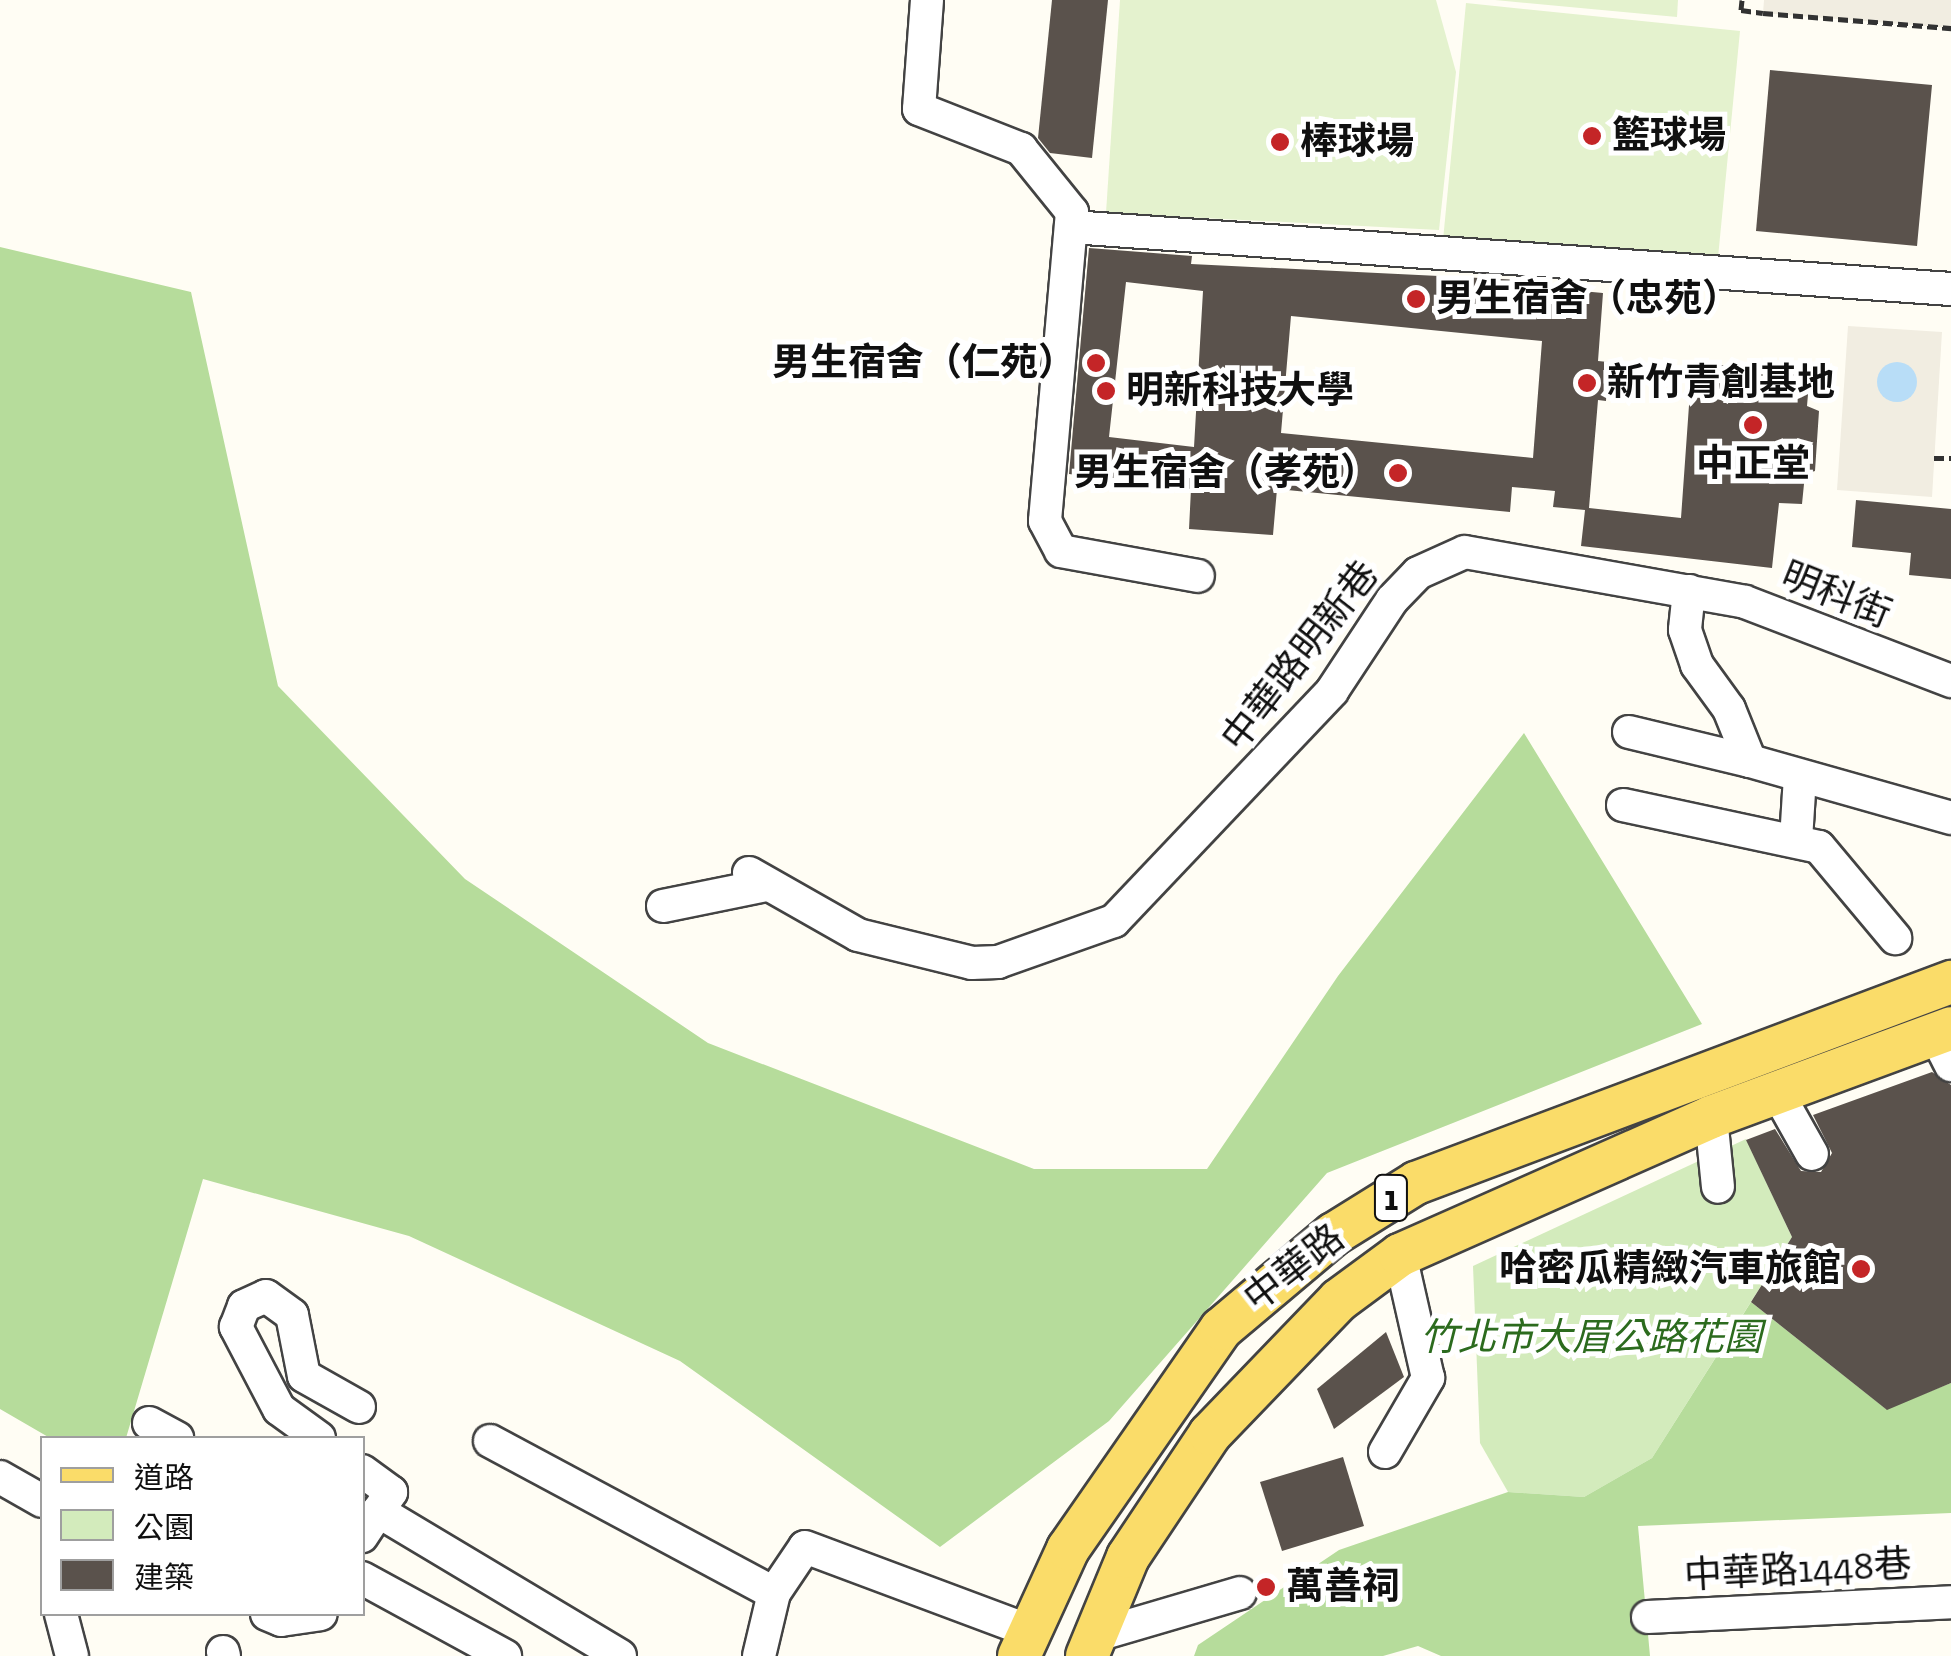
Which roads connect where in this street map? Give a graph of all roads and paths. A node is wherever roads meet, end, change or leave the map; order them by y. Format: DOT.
graph roads {
  1 [pos="926,0"];
  2 [pos="1742,0"];
  3 [pos="1951,28"];
  4 [pos="1071,227"];
  5 [pos="1951,289"];
  6 [pos="1934,458"];
  7 [pos="1951,458"];
  8 [pos="1198,576"];
  9 [pos="1690,591"];
  10 [pos="1951,681"];
  11 [pos="1629,732"];
  12 [pos="1750,761"];
  13 [pos="1800,777"];
  14 [pos="1622,804"];
  15 [pos="1951,818"];
  16 [pos="1796,840"];
  17 [pos="663,906"];
  18 [pos="1895,938"];
  19 [pos="1951,982"];
  20 [pos="1946,1042"];
  21 [pos="1777,1092"];
  22 [pos="1711,1117"];
  23 [pos="1812,1154"];
  24 [pos="1718,1187"];
  25 [pos="1400,1255"];
  26 [pos="359,1406"];
  27 [pos="316,1436"];
  28 [pos="490,1441"];
  29 [pos="1386,1452"];
  30 [pos="0,1477"];
  31 [pos="365,1479"];
  32 [pos="40,1500"];
  33 [pos="377,1513"];
  34 [pos="365,1580"];
  35 [pos="774,1592"];
  36 [pos="1240,1592"];
  37 [pos="1951,1602"];
  38 [pos="62,1616"];
  39 [pos="272,1616"];
  40 [pos="308,1616"];
  41 [pos="1648,1617"];
  42 [pos="1023,1643"];
  43 [pos="1090,1646"];
  44 [pos="72,1656"];
  45 [pos="506,1656"];
  46 [pos="620,1656"];
  47 [pos="759,1656"];
  1 -- 4 [label="lane"];
  2 -- 3 [label="path"];
  4 -- 5 [label="lane"];
  4 -- 8 [label="lane"];
  6 -- 7 [label="path"];
  9 -- 10 [label="lane, 明科街"];
  9 -- 12 [label="lane"];
  9 -- 17 [label="lane, 中華路明新巷"];
  11 -- 12 [label="lane"];
  12 -- 13 [label="lane"];
  13 -- 15 [label="lane"];
  13 -- 16 [label="lane"];
  14 -- 16 [label="lane"];
  16 -- 18 [label="lane"];
  19 -- 42 [label="main road, 中華路 / 1"];
  20 -- 21 [label="main road, 中華路 / 1"];
  21 -- 22 [label="main road, 中華路 / 1"];
  21 -- 23 [label="lane"];
  22 -- 24 [label="lane"];
  22 -- 25 [label="main road, 中華路 / 1"];
  25 -- 29 [label="lane"];
  25 -- 43 [label="main road, 中華路 / 1"];
  26 -- 27 [label="lane"];
  28 -- 35 [label="lane"];
  30 -- 32 [label="lane"];
  31 -- 33 [label="lane"];
  33 -- 46 [label="lane"];
  34 -- 45 [label="lane"];
  35 -- 42 [label="lane"];
  35 -- 47 [label="lane"];
  36 -- 43 [label="lane"];
  37 -- 41 [label="lane, 中華路1448巷"];
  38 -- 44 [label="lane"];
  39 -- 40 [label="lane"];
}
